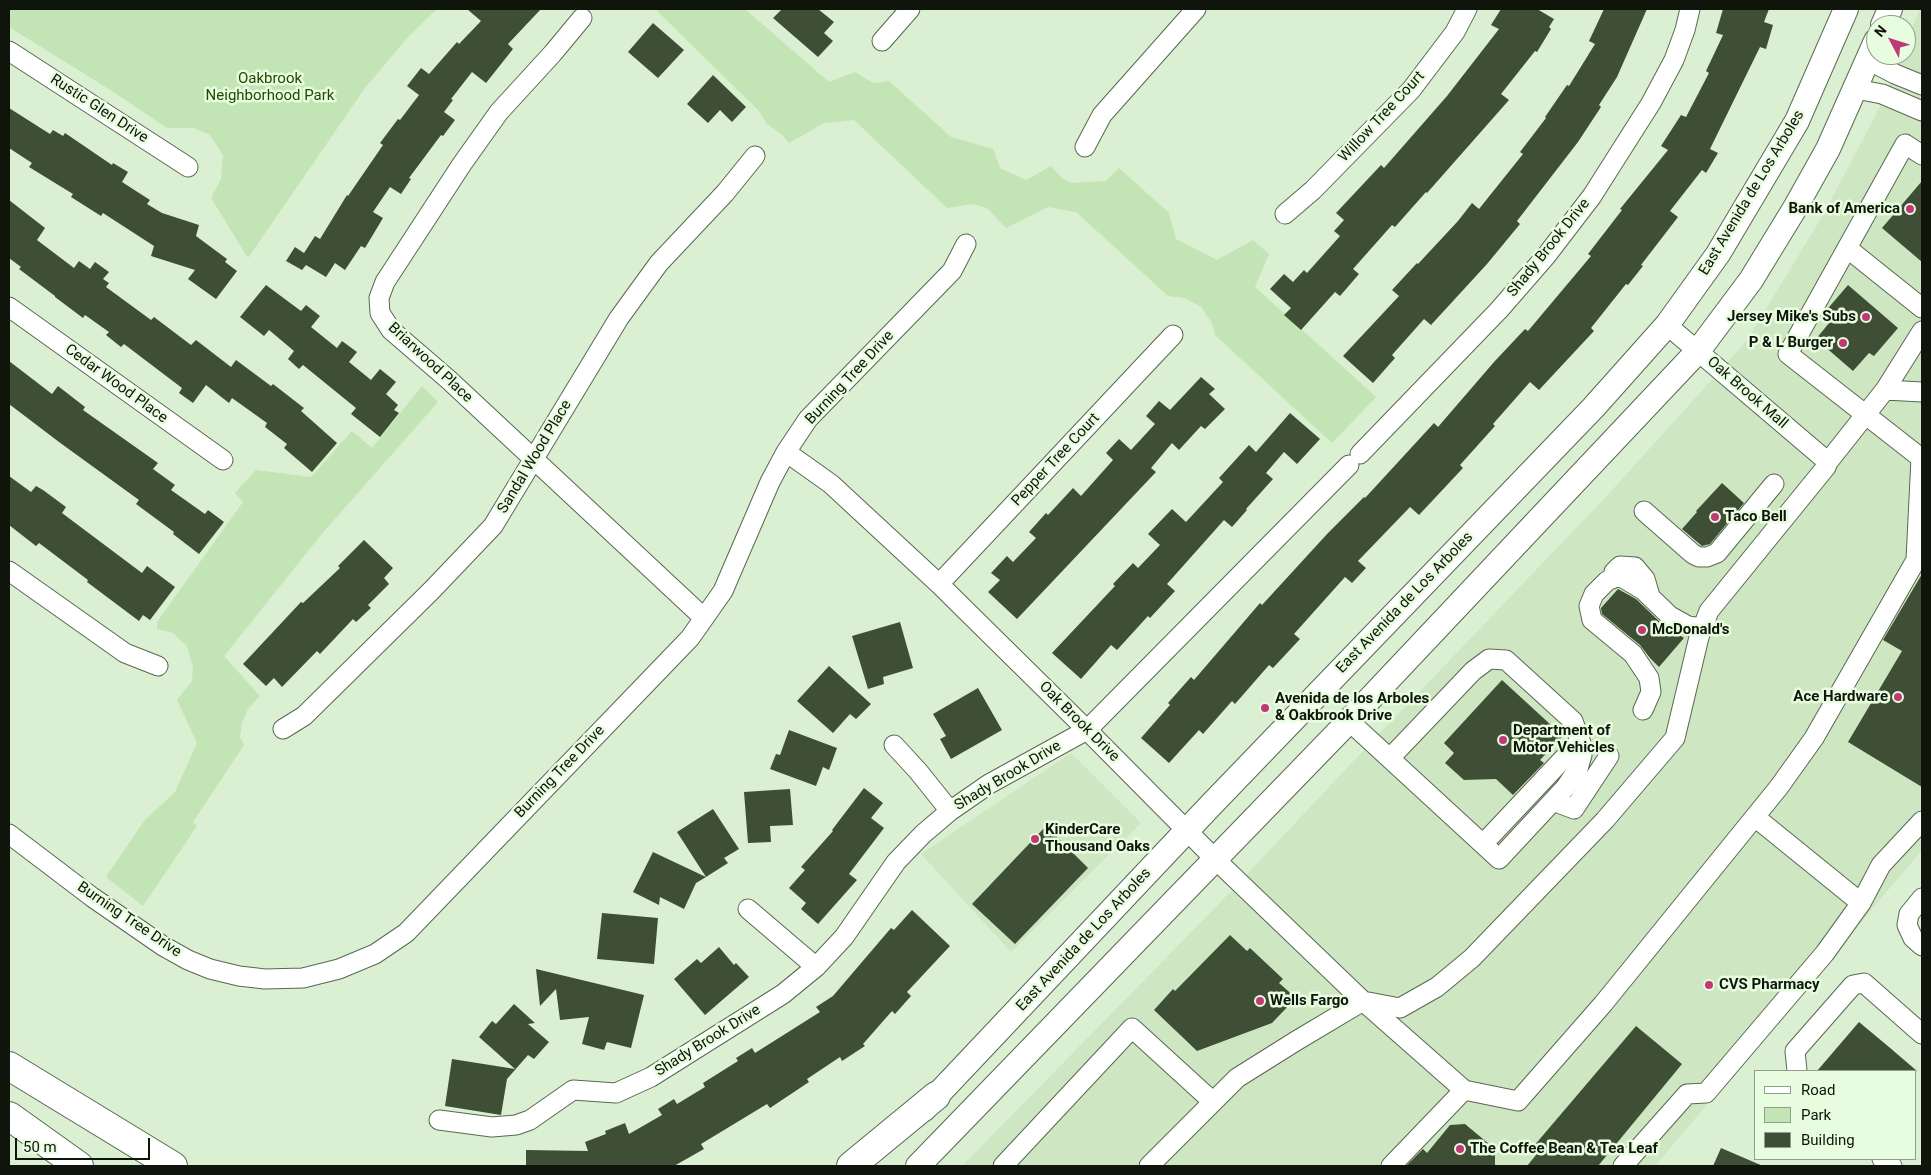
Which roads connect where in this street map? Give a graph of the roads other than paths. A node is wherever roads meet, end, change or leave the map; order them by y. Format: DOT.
graph roads {
  1 [pos="910,9"];
  2 [pos="1196,9"];
  3 [pos="1467,9"];
  4 [pos="1690,9"];
  5 [pos="1846,9"];
  6 [pos="582,18"];
  7 [pos="882,41"];
  8 [pos="11,57"];
  9 [pos="1866,65"];
  10 [pos="1885,65"];
  11 [pos="1922,85"];
  12 [pos="1856,89"];
  13 [pos="1922,111"];
  14 [pos="1085,147"];
  15 [pos="1922,154"];
  16 [pos="755,156"];
  17 [pos="188,167"];
  18 [pos="1285,214"];
  19 [pos="966,244"];
  20 [pos="1847,248"];
  21 [pos="9,307"];
  22 [pos="1922,308"];
  23 [pos="1667,325"];
  24 [pos="1922,332"];
  25 [pos="1173,336"];
  26 [pos="1698,351"];
  27 [pos="1885,390"];
  28 [pos="1922,392"];
  29 [pos="1866,415"];
  30 [pos="786,452"];
  31 [pos="223,460"];
  32 [pos="533,460"];
  33 [pos="1828,462"];
  34 [pos="1774,484"];
  35 [pos="1644,511"];
  36 [pos="9,571"];
  37 [pos="939,584"];
  38 [pos="704,618"];
  39 [pos="1702,628"];
  40 [pos="158,666"];
  41 [pos="1644,710"];
  42 [pos="1349,721"];
  43 [pos="283,729"];
  44 [pos="1088,730"];
  45 [pos="1580,741"];
  46 [pos="894,746"];
  47 [pos="1609,756"];
  48 [pos="1390,758"];
  49 [pos="1553,801"];
  50 [pos="950,811"];
  51 [pos="1755,817"];
  52 [pos="1922,821"];
  53 [pos="1187,830"];
  54 [pos="9,834"];
  55 [pos="1483,844"];
  56 [pos="1216,860"];
  57 [pos="1922,898"];
  58 [pos="1862,902"];
  59 [pos="748,909"];
  60 [pos="1922,946"];
  61 [pos="816,967"];
  62 [pos="1363,1001"];
  63 [pos="1922,1034"];
  64 [pos="9,1066"];
  65 [pos="1797,1070"];
  66 [pos="1464,1090"];
  67 [pos="936,1096"];
  68 [pos="1212,1101"];
  69 [pos="9,1116"];
  70 [pos="439,1120"];
  71 [pos="79,1166"];
  72 [pos="173,1166"];
  73 [pos="851,1166"];
  74 [pos="869,1166"];
  75 [pos="918,1166"];
  76 [pos="1003,1166"];
  77 [pos="1149,1166"];
  78 [pos="1392,1166"];
  79 [pos="1623,1166"];
  1 -- 7 [label="street"];
  2 -- 14 [label="street"];
  3 -- 18 [label="street, Willow Tree Court"];
  4 -- 44 [label="street, Shady Brook Drive"];
  5 -- 23 [label="main road, East Avenida de Los Arboles"];
  6 -- 32 [label="street, Briarwood Place"];
  8 -- 17 [label="street, Rustic Glen Drive"];
  9 -- 12 [label="main road"];
  10 -- 11 [label="street"];
  12 -- 13 [label="street"];
  12 -- 26 [label="main road"];
  15 -- 20 [label="street"];
  16 -- 32 [label="street, Sandal Wood Place"];
  19 -- 30 [label="street, Burning Tree Drive"];
  20 -- 22 [label="street"];
  20 -- 29 [label="street"];
  21 -- 31 [label="street, Cedar Wood Place"];
  23 -- 26 [label="street, Oak Brook Mall"];
  23 -- 53 [label="main road, East Avenida de Los Arboles"];
  24 -- 27 [label="street"];
  25 -- 37 [label="street, Pepper Tree Court"];
  26 -- 33 [label="street, Oak Brook Mall"];
  26 -- 42 [label="main road"];
  27 -- 28 [label="street"];
  27 -- 29 [label="street"];
  29 -- 33 [label="street"];
  29 -- 51 [label="street"];
  30 -- 37 [label="street, Oak Brook Drive"];
  30 -- 38 [label="street, Burning Tree Drive"];
  32 -- 38 [label="street, Briarwood Place"];
  32 -- 43 [label="street, Sandal Wood Place"];
  33 -- 39 [label="street"];
  34 -- 35 [label="street"];
  36 -- 40 [label="street"];
  37 -- 44 [label="street, Oak Brook Drive"];
  38 -- 54 [label="street, Burning Tree Drive"];
  39 -- 41 [label="street"];
  39 -- 62 [label="street"];
  42 -- 48 [label="street"];
  42 -- 56 [label="main road"];
  44 -- 50 [label="street, Shady Brook Drive"];
  44 -- 53 [label="street, Oak Brook Drive"];
  45 -- 48 [label="street"];
  45 -- 49 [label="street"];
  45 -- 55 [label="street"];
  46 -- 50 [label="street"];
  47 -- 49 [label="street"];
  48 -- 55 [label="street"];
  49 -- 55 [label="street"];
  50 -- 61 [label="street, Shady Brook Drive"];
  51 -- 58 [label="street"];
  51 -- 66 [label="street"];
  52 -- 58 [label="street"];
  53 -- 56 [label="street, Oak Brook Drive"];
  53 -- 67 [label="main road, East Avenida de Los Arboles"];
  56 -- 62 [label="street, Oak Brook Drive"];
  56 -- 75 [label="main road"];
  57 -- 60 [label="street"];
  58 -- 79 [label="street"];
  59 -- 61 [label="street"];
  61 -- 70 [label="street, Shady Brook Drive"];
  62 -- 66 [label="street, Oak Brook Drive"];
  62 -- 68 [label="street"];
  63 -- 65 [label="street"];
  64 -- 72 [label="highway"];
  66 -- 78 [label="street"];
  67 -- 73 [label="highway"];
  67 -- 74 [label="main road, East Avenida de Los Arboles"];
  68 -- 76 [label="street"];
  68 -- 77 [label="street"];
  69 -- 71 [label="highway"];
}
